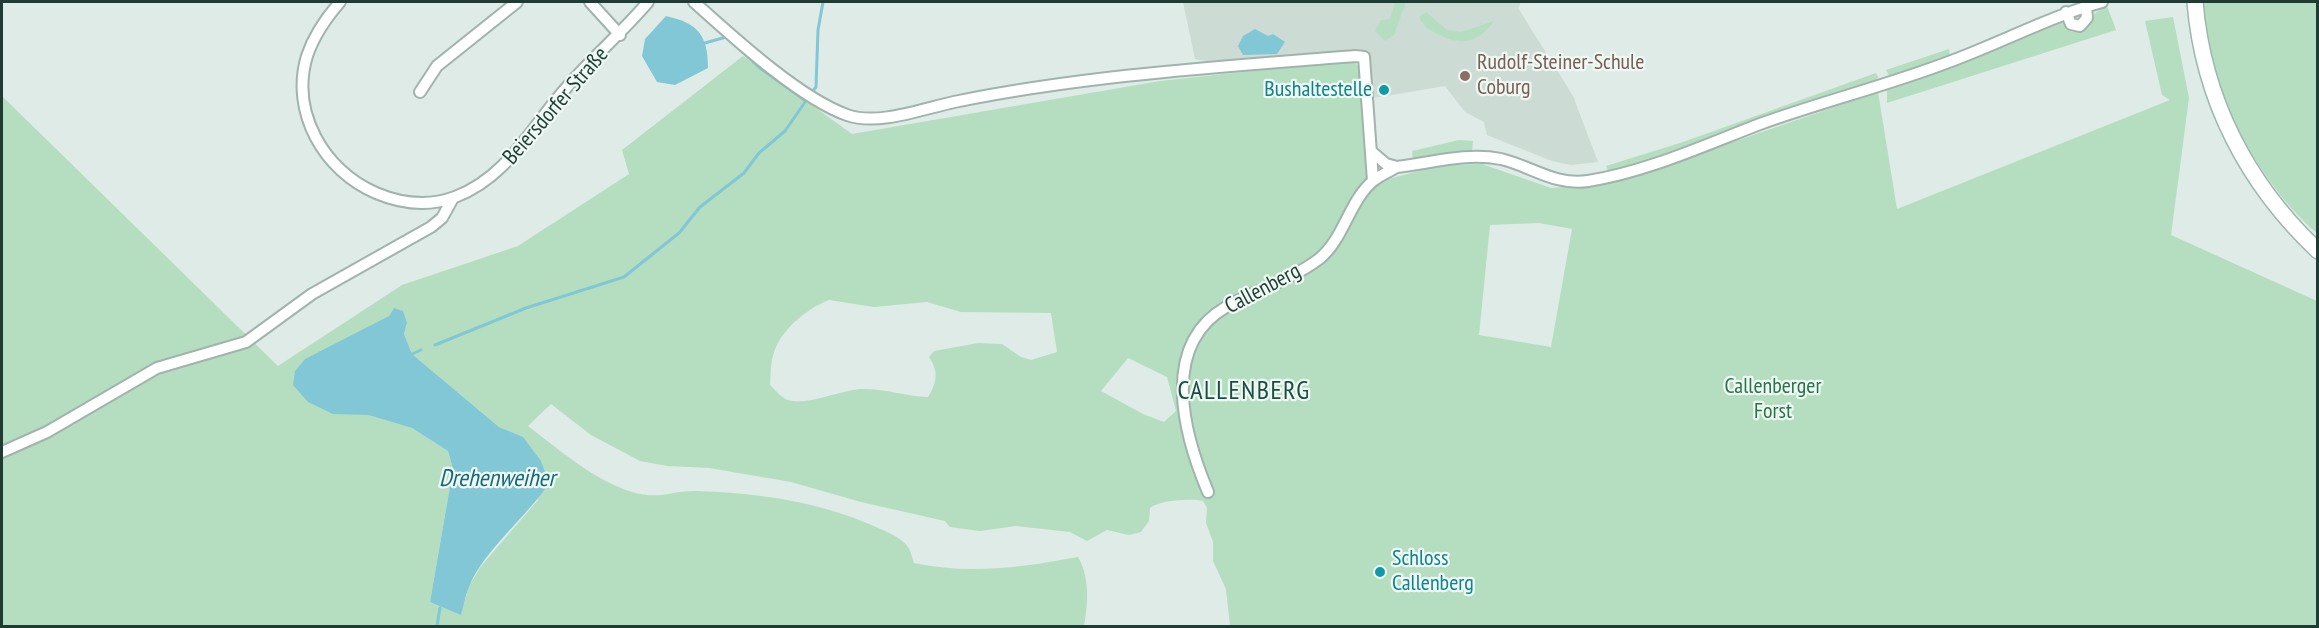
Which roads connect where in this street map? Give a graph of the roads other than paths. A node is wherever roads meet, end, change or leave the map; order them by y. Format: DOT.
graph roads {
  1 [pos="340,2"];
  2 [pos="517,2"];
  3 [pos="590,2"];
  4 [pos="648,2"];
  5 [pos="694,2"];
  6 [pos="2102,2"];
  7 [pos="2195,2"];
  8 [pos="2086,6"];
  9 [pos="2070,8"];
  10 [pos="620,35"];
  11 [pos="420,92"];
  12 [pos="1372,152"];
  13 [pos="1397,167"];
  14 [pos="1373,181"];
  15 [pos="453,198"];
  16 [pos="2318,251"];
  17 [pos="2,452"];
  18 [pos="1208,492"];
  1 -- 15 [label="street"];
  2 -- 11 [label="street"];
  3 -- 10 [label="street"];
  4 -- 10 [label="street, Beiersdorfer Straße"];
  5 -- 12 [label="street"];
  6 -- 8 [label="street"];
  7 -- 16 [label="street"];
  8 -- 9 [label="street"];
  8 -- 9 [label="street"];
  9 -- 13 [label="street"];
  10 -- 15 [label="street, Beiersdorfer Straße"];
  12 -- 13 [label="street"];
  12 -- 14 [label="street"];
  13 -- 14 [label="street"];
  14 -- 18 [label="street, Callenberg"];
  15 -- 17 [label="street"];
}
